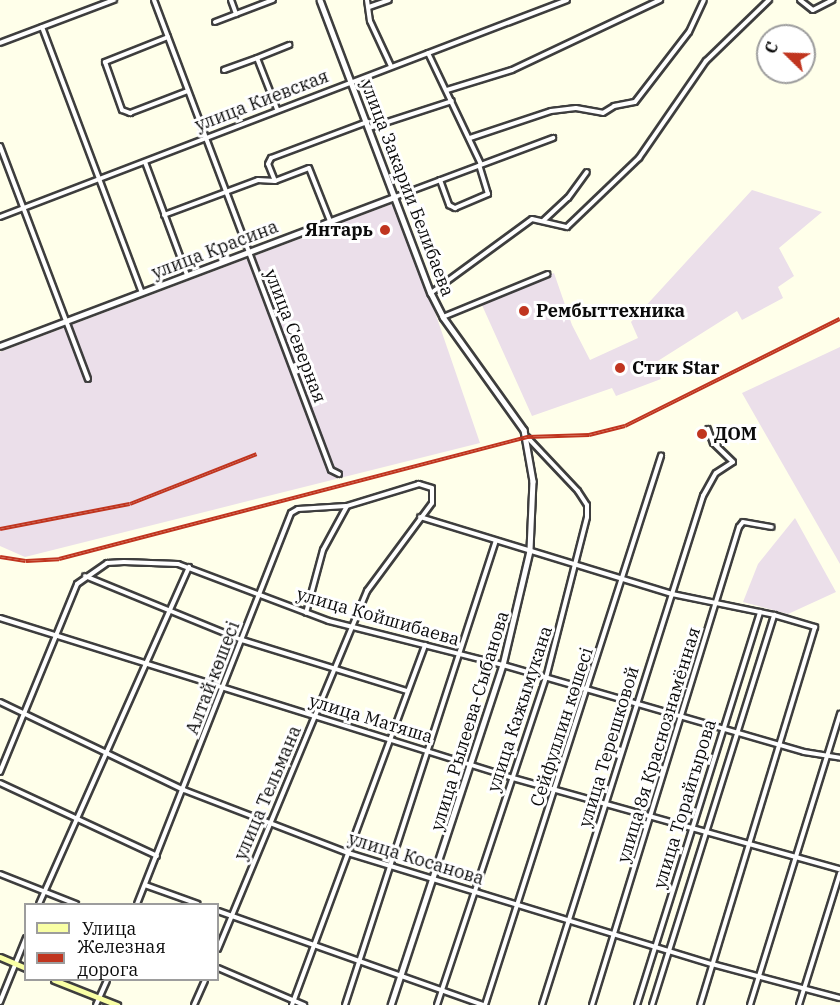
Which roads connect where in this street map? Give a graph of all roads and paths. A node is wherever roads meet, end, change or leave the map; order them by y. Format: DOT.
graph roads {
  1 [pos="114,0"];
  2 [pos="154,0"];
  3 [pos="231,0"];
  4 [pos="273,0"];
  5 [pos="320,0"];
  6 [pos="368,0"];
  7 [pos="388,0"];
  8 [pos="567,0"];
  9 [pos="660,0"];
  10 [pos="704,0"];
  11 [pos="769,0"];
  12 [pos="800,0"];
  13 [pos="833,0"];
  14 [pos="369,7"];
  15 [pos="236,14"];
  16 [pos="215,22"];
  17 [pos="42,27"];
  18 [pos="168,37"];
  19 [pos="0,43"];
  20 [pos="289,45"];
  21 [pos="428,53"];
  22 [pos="257,58"];
  23 [pos="391,66"];
  24 [pos="224,70"];
  25 [pos="351,82"];
  26 [pos="447,90"];
  27 [pos="188,91"];
  28 [pos="452,101"];
  29 [pos="277,109"];
  30 [pos="368,125"];
  31 [pos="206,137"];
  32 [pos="470,138"];
  33 [pos="553,138"];
  34 [pos="0,146"];
  35 [pos="145,162"];
  36 [pos="480,165"];
  37 [pos="587,172"];
  38 [pos="99,180"];
  39 [pos="440,180"];
  40 [pos="275,181"];
  41 [pos="226,192"];
  42 [pos="395,197"];
  43 [pos="24,208"];
  44 [pos="164,215"];
  45 [pos="0,217"];
  46 [pos="330,221"];
  47 [pos="543,221"];
  48 [pos="249,252"];
  49 [pos="548,274"];
  50 [pos="187,275"];
  51 [pos="142,293"];
  52 [pos="431,293"];
  53 [pos="443,317"];
  54 [pos="66,321"];
  55 [pos="0,346"];
  56 [pos="88,379"];
  57 [pos="708,429"];
  58 [pos="527,436"];
  59 [pos="661,456"];
  60 [pos="339,474"];
  61 [pos="347,506"];
  62 [pos="420,517"];
  63 [pos="772,527"];
  64 [pos="496,541"];
  65 [pos="530,551"];
  66 [pos="577,566"];
  67 [pos="189,567"];
  68 [pos="84,576"];
  69 [pos="623,580"];
  70 [pos="672,594"];
  71 [pos="259,596"];
  72 [pos="718,604"];
  73 [pos="170,610"];
  74 [pos="760,612"];
  75 [pos="306,613"];
  76 [pos="774,615"];
  77 [pos="0,618"];
  78 [pos="352,625"];
  79 [pos="59,637"];
  80 [pos="242,640"];
  81 [pos="425,645"];
  82 [pos="460,655"];
  83 [pos="146,663"];
  84 [pos="503,664"];
  85 [pos="334,668"];
  86 [pos="546,678"];
  87 [pos="224,688"];
  88 [pos="588,691"];
  89 [pos="407,692"];
  90 [pos="0,702"];
  91 [pos="637,702"];
  92 [pos="840,714"];
  93 [pos="682,715"];
  94 [pos="25,716"];
  95 [pos="315,716"];
  96 [pos="723,728"];
  97 [pos="736,731"];
  98 [pos="389,738"];
  99 [pos="781,745"];
  100 [pos="429,751"];
  101 [pos="105,754"];
  102 [pos="828,755"];
  103 [pos="840,758"];
  104 [pos="473,765"];
  105 [pos="0,772"];
  106 [pos="513,778"];
  107 [pos="0,783"];
  108 [pos="184,790"];
  109 [pos="557,791"];
  110 [pos="606,805"];
  111 [pos="76,818"];
  112 [pos="651,818"];
  113 [pos="269,822"];
  114 [pos="692,830"];
  115 [pos="706,834"];
  116 [pos="749,846"];
  117 [pos="348,853"];
  118 [pos="157,856"];
  119 [pos="795,858"];
  120 [pos="391,866"];
  121 [pos="840,871"];
  122 [pos="0,873"];
  123 [pos="434,879"];
  124 [pos="145,885"];
  125 [pos="45,891"];
  126 [pos="475,891"];
  127 [pos="39,903"];
  128 [pos="74,903"];
  129 [pos="137,903"];
  130 [pos="195,903"];
  131 [pos="519,904"];
  132 [pos="219,911"];
  133 [pos="231,916"];
  134 [pos="569,920"];
  135 [pos="615,934"];
  136 [pos="24,943"];
  137 [pos="314,945"];
  138 [pos="219,946"];
  139 [pos="655,946"];
  140 [pos="670,951"];
  141 [pos="0,957"];
  142 [pos="359,961"];
  143 [pos="15,964"];
  144 [pos="712,964"];
  145 [pos="24,967"];
  146 [pos="219,968"];
  147 [pos="760,974"];
  148 [pos="401,975"];
  149 [pos="56,981"];
  150 [pos="107,981"];
  151 [pos="205,981"];
  152 [pos="804,988"];
  153 [pos="442,990"];
  154 [pos="99,998"];
  155 [pos="840,998"];
  156 [pos="0,1002"];
  157 [pos="293,1003"];
  158 [pos="96,1005"];
  159 [pos="117,1005"];
  160 [pos="194,1005"];
  161 [pos="304,1005"];
  162 [pos="345,1005"];
  163 [pos="391,1005"];
  164 [pos="437,1005"];
  165 [pos="484,1005"];
  166 [pos="542,1005"];
  167 [pos="592,1005"];
  168 [pos="637,1005"];
  169 [pos="652,1005"];
  170 [pos="700,1005"];
  171 [pos="750,1005"];
  172 [pos="799,1005"];
  1 -- 17 [label="street"];
  2 -- 18 [label="street, улица Северная"];
  3 -- 15 [label="street"];
  4 -- 15 [label="street"];
  5 -- 25 [label="street, улица Закарии Белибаева"];
  6 -- 14 [label="street"];
  7 -- 14 [label="street"];
  8 -- 21 [label="street, улица Киевская"];
  9 -- 26 [label="street"];
  10 -- 32 [label="street"];
  11 -- 47 [label="street"];
  12 -- 13 [label="street"];
  14 -- 23 [label="street"];
  15 -- 16 [label="street"];
  17 -- 19 [label="street"];
  17 -- 38 [label="street"];
  18 -- 27 [label="street, улица Северная"];
  18 -- 27 [label="street"];
  20 -- 22 [label="street"];
  21 -- 23 [label="street, улица Киевская"];
  21 -- 26 [label="street"];
  22 -- 24 [label="street"];
  22 -- 29 [label="street"];
  23 -- 25 [label="street, улица Киевская"];
  25 -- 29 [label="street, улица Киевская"];
  25 -- 30 [label="street, улица Закарии Белибаева"];
  26 -- 28 [label="street"];
  27 -- 31 [label="street, улица Северная"];
  28 -- 30 [label="street"];
  28 -- 32 [label="street"];
  29 -- 31 [label="street, улица Киевская"];
  30 -- 40 [label="street"];
  30 -- 42 [label="street, улица Закарии Белибаева"];
  31 -- 35 [label="street, улица Киевская"];
  31 -- 41 [label="street, улица Северная"];
  32 -- 36 [label="street"];
  33 -- 36 [label="street, улица Красина"];
  34 -- 43 [label="street"];
  35 -- 38 [label="street, улица Киевская"];
  35 -- 44 [label="street"];
  36 -- 39 [label="street, улица Красина"];
  36 -- 39 [label="street"];
  37 -- 47 [label="street"];
  38 -- 43 [label="street, улица Киевская"];
  38 -- 51 [label="street"];
  39 -- 42 [label="street, улица Красина"];
  40 -- 41 [label="street"];
  40 -- 46 [label="street"];
  41 -- 44 [label="street"];
  41 -- 48 [label="street, улица Северная"];
  42 -- 46 [label="street, улица Красина"];
  42 -- 52 [label="street, улица Закарии Белибаева"];
  43 -- 45 [label="street, улица Киевская"];
  43 -- 54 [label="street"];
  44 -- 50 [label="street"];
  46 -- 48 [label="street, улица Красина"];
  47 -- 52 [label="street"];
  48 -- 50 [label="street, улица Красина"];
  48 -- 60 [label="street, улица Северная"];
  49 -- 53 [label="street"];
  50 -- 51 [label="street, улица Красина"];
  51 -- 54 [label="street, улица Красина"];
  52 -- 53 [label="street, улица Закарии Белибаева"];
  53 -- 58 [label="street, улица Закарии Белибаева"];
  54 -- 55 [label="street, улица Красина"];
  54 -- 56 [label="street"];
  57 -- 70 [label="street, улица Терешковой"];
  58 -- 65 [label="street, улица Рылеева-Сыбанова"];
  58 -- 66 [label="street, улица Кажымукана"];
  59 -- 69 [label="street, Сейфуллин көшесі"];
  61 -- 62 [label="street, улица Тельмана"];
  61 -- 71 [label="street, Алтай көшесі"];
  61 -- 75 [label="street"];
  62 -- 64 [label="street"];
  62 -- 78 [label="street, улица Тельмана"];
  63 -- 72 [label="street, улица 8я Краснознамённая"];
  64 -- 65 [label="street"];
  64 -- 82 [label="street"];
  65 -- 66 [label="street"];
  65 -- 84 [label="street, улица Рылеева-Сыбанова"];
  66 -- 69 [label="street"];
  66 -- 86 [label="street, улица Кажымукана"];
  67 -- 68 [label="street, улица Койшибаева"];
  67 -- 71 [label="street, улица Койшибаева"];
  67 -- 73 [label="street"];
  68 -- 73 [label="street"];
  68 -- 79 [label="street"];
  69 -- 70 [label="street"];
  69 -- 88 [label="street, Сейфуллин көшесі"];
  70 -- 72 [label="street"];
  70 -- 91 [label="street, улица Терешковой"];
  71 -- 75 [label="street, улица Койшибаева"];
  71 -- 80 [label="street, Алтай көшесі"];
  72 -- 74 [label="street"];
  72 -- 93 [label="street, улица 8я Краснознамённая"];
  73 -- 80 [label="street"];
  73 -- 83 [label="street"];
  74 -- 76 [label="street"];
  74 -- 96 [label="street, улица Торайгырова"];
  75 -- 78 [label="street, улица Койшибаева"];
  76 -- 97 [label="street, улица Торайгырова"];
  76 -- 99 [label="street"];
  77 -- 79 [label="street, улица Матяша"];
  78 -- 81 [label="street, улица Койшибаева"];
  78 -- 85 [label="street, улица Тельмана"];
  79 -- 83 [label="street, улица Матяша"];
  79 -- 94 [label="street"];
  80 -- 85 [label="street"];
  80 -- 87 [label="street, Алтай көшесі"];
  81 -- 82 [label="street, улица Койшибаева"];
  81 -- 89 [label="street"];
  82 -- 84 [label="street, улица Койшибаева"];
  82 -- 100 [label="street"];
  83 -- 87 [label="street, улица Матяша"];
  83 -- 101 [label="street"];
  84 -- 86 [label="street, улица Койшибаева"];
  84 -- 104 [label="street, улица Рылеева-Сыбанова"];
  85 -- 89 [label="street"];
  85 -- 95 [label="street, улица Тельмана"];
  86 -- 88 [label="street, улица Койшибаева"];
  86 -- 106 [label="street, улица Кажымукана"];
  87 -- 95 [label="street, улица Матяша"];
  87 -- 108 [label="street, Алтай көшесі"];
  88 -- 91 [label="street, улица Койшибаева"];
  88 -- 109 [label="street, Сейфуллин көшесі"];
  89 -- 98 [label="street"];
  90 -- 94 [label="street, улица Косанова"];
  91 -- 93 [label="street, улица Койшибаева"];
  91 -- 110 [label="street, улица Терешковой"];
  92 -- 102 [label="street"];
  93 -- 96 [label="street, улица Койшибаева"];
  93 -- 112 [label="street, улица 8я Краснознамённая"];
  94 -- 101 [label="street, улица Косанова"];
  94 -- 105 [label="street"];
  95 -- 98 [label="street, улица Матяша"];
  95 -- 113 [label="street, улица Тельмана"];
  96 -- 97 [label="street, улица Койшибаева"];
  96 -- 114 [label="street, улица Торайгырова"];
  97 -- 99 [label="street, улица Койшибаева"];
  97 -- 115 [label="street, улица Торайгырова"];
  98 -- 100 [label="street, улица Матяша"];
  98 -- 117 [label="street"];
  99 -- 102 [label="street, улица Койшибаева"];
  99 -- 116 [label="street"];
  100 -- 104 [label="street, улица Матяша"];
  100 -- 120 [label="street"];
  101 -- 108 [label="street, улица Косанова"];
  101 -- 111 [label="street"];
  102 -- 103 [label="street, улица Койшибаева"];
  102 -- 119 [label="street"];
  104 -- 106 [label="street, улица Матяша"];
  104 -- 123 [label="street, улица Рылеева-Сыбанова"];
  106 -- 109 [label="street, улица Матяша"];
  106 -- 126 [label="street, улица Кажымукана"];
  107 -- 111 [label="street"];
  108 -- 113 [label="street, улица Косанова"];
  108 -- 118 [label="street, Алтай көшесі"];
  109 -- 110 [label="street, улица Матяша"];
  109 -- 131 [label="street, Сейфуллин көшесі"];
  110 -- 112 [label="street, улица Матяша"];
  110 -- 134 [label="street, улица Терешковой"];
  111 -- 118 [label="street"];
  111 -- 125 [label="street"];
  112 -- 114 [label="street, улица Матяша"];
  112 -- 135 [label="street, улица 8я Краснознамённая"];
  113 -- 117 [label="street, улица Косанова"];
  113 -- 133 [label="street, улица Тельмана"];
  114 -- 115 [label="street, улица Матяша"];
  114 -- 139 [label="street, улица Торайгырова"];
  115 -- 116 [label="street, улица Матяша"];
  115 -- 140 [label="street, улица Торайгырова"];
  116 -- 119 [label="street, улица Матяша"];
  116 -- 144 [label="street"];
  117 -- 120 [label="street, улица Косанова"];
  117 -- 137 [label="street"];
  118 -- 124 [label="street, Алтай көшесі"];
  119 -- 121 [label="street, улица Матяша"];
  119 -- 147 [label="street"];
  120 -- 123 [label="street, улица Косанова"];
  120 -- 142 [label="street"];
  121 -- 152 [label="street"];
  122 -- 125 [label="street"];
  123 -- 126 [label="street, улица Косанова"];
  123 -- 148 [label="street, улица Рылеева-Сыбанова"];
  124 -- 129 [label="street, Алтай көшесі"];
  124 -- 130 [label="street"];
  125 -- 127 [label="street"];
  125 -- 128 [label="street"];
  126 -- 131 [label="street, улица Косанова"];
  126 -- 153 [label="street, улица Кажымукана"];
  131 -- 134 [label="street, улица Косанова"];
  131 -- 165 [label="street, Сейфуллин көшесі"];
  132 -- 133 [label="street"];
  133 -- 137 [label="street"];
  133 -- 138 [label="street, улица Тельмана"];
  134 -- 135 [label="street, улица Косанова"];
  134 -- 166 [label="street, улица Терешковой"];
  135 -- 139 [label="street, улица Косанова"];
  135 -- 167 [label="street, улица 8я Краснознамённая"];
  136 -- 143 [label="street"];
  137 -- 142 [label="street"];
  137 -- 157 [label="street"];
  139 -- 140 [label="street, улица Косанова"];
  139 -- 168 [label="street, улица Торайгырова"];
  140 -- 144 [label="street, улица Косанова"];
  140 -- 169 [label="street, улица Торайгырова"];
  141 -- 143 [label="main road"];
  142 -- 148 [label="street"];
  142 -- 162 [label="street"];
  143 -- 145 [label="main road"];
  143 -- 156 [label="street"];
  144 -- 147 [label="street, улица Косанова"];
  144 -- 170 [label="street"];
  146 -- 157 [label="street"];
  147 -- 152 [label="street, улица Косанова"];
  147 -- 171 [label="street"];
  148 -- 153 [label="street"];
  148 -- 163 [label="street, улица Рылеева-Сыбанова"];
  149 -- 154 [label="main road"];
  150 -- 154 [label="street"];
  151 -- 160 [label="street"];
  152 -- 155 [label="street, улица Косанова"];
  152 -- 172 [label="street"];
  153 -- 164 [label="street, улица Кажымукана"];
  153 -- 165 [label="street"];
  154 -- 158 [label="street"];
  154 -- 159 [label="main road"];
  157 -- 161 [label="street"];
}
